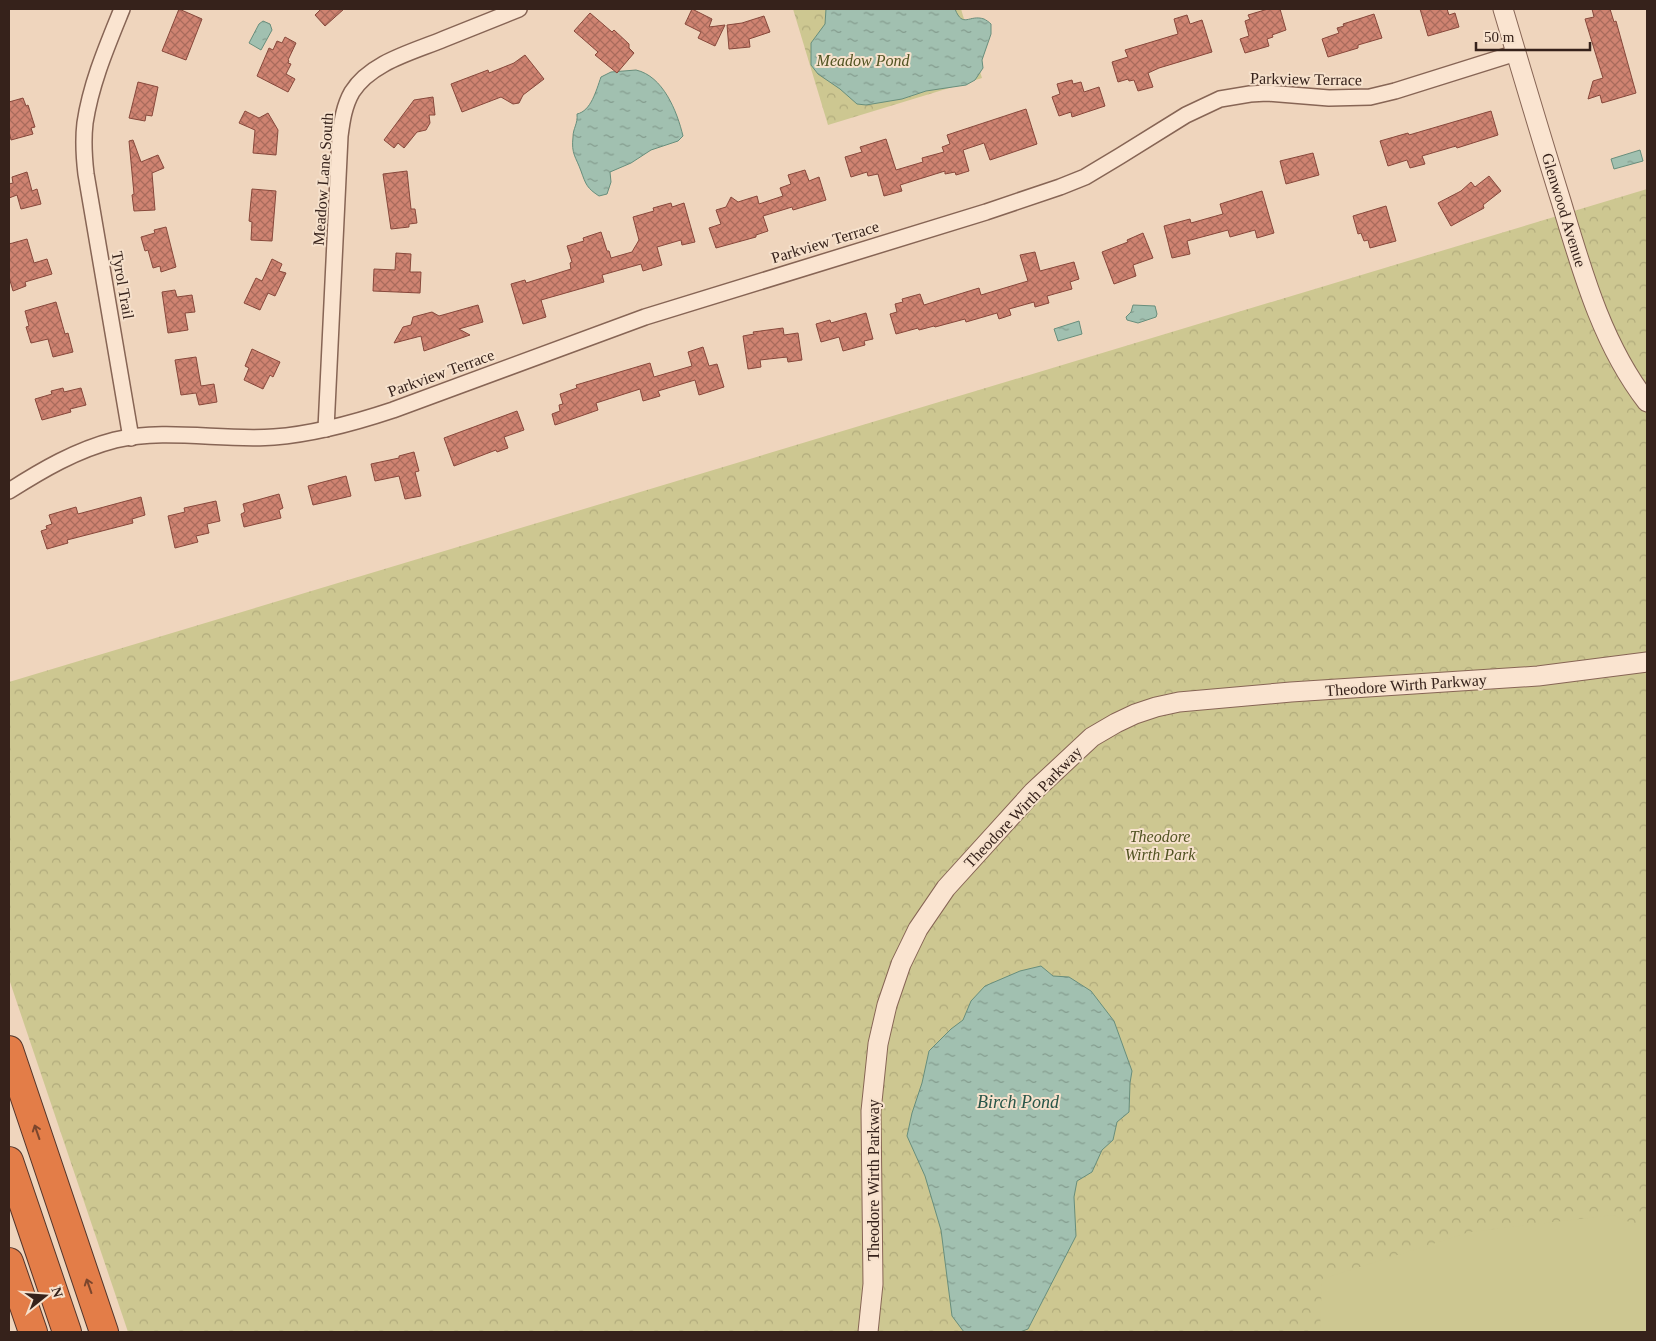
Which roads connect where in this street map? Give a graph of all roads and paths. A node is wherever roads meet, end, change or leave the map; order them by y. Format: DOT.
graph roads {
  1 [pos="122,9"];
  2 [pos="519,9"];
  3 [pos="1503,9"];
  4 [pos="1516,53"];
  5 [pos="1647,402"];
  6 [pos="326,429"];
  7 [pos="131,438"];
  8 [pos="9,491"];
  9 [pos="1647,662"];
  10 [pos="9,1050"];
  11 [pos="9,1160"];
  12 [pos="9,1262"];
  13 [pos="33,1332"];
  14 [pos="67,1332"];
  15 [pos="104,1332"];
  16 [pos="868,1332"];
  1 -- 7 [label="street, Tyrol Trail"];
  2 -- 6 [label="street, Meadow Lane South"];
  3 -- 4 [label="street, Glenwood Avenue"];
  4 -- 5 [label="street, Glenwood Avenue"];
  4 -- 6 [label="street, Parkview Terrace"];
  6 -- 7 [label="street, Parkview Terrace"];
  7 -- 8 [label="street"];
  9 -- 16 [label="street, Theodore Wirth Parkway"];
  15 -- 10 [label="highway, one-way"];
  11 -- 14 [label="highway"];
  12 -- 13 [label="highway"];
}
